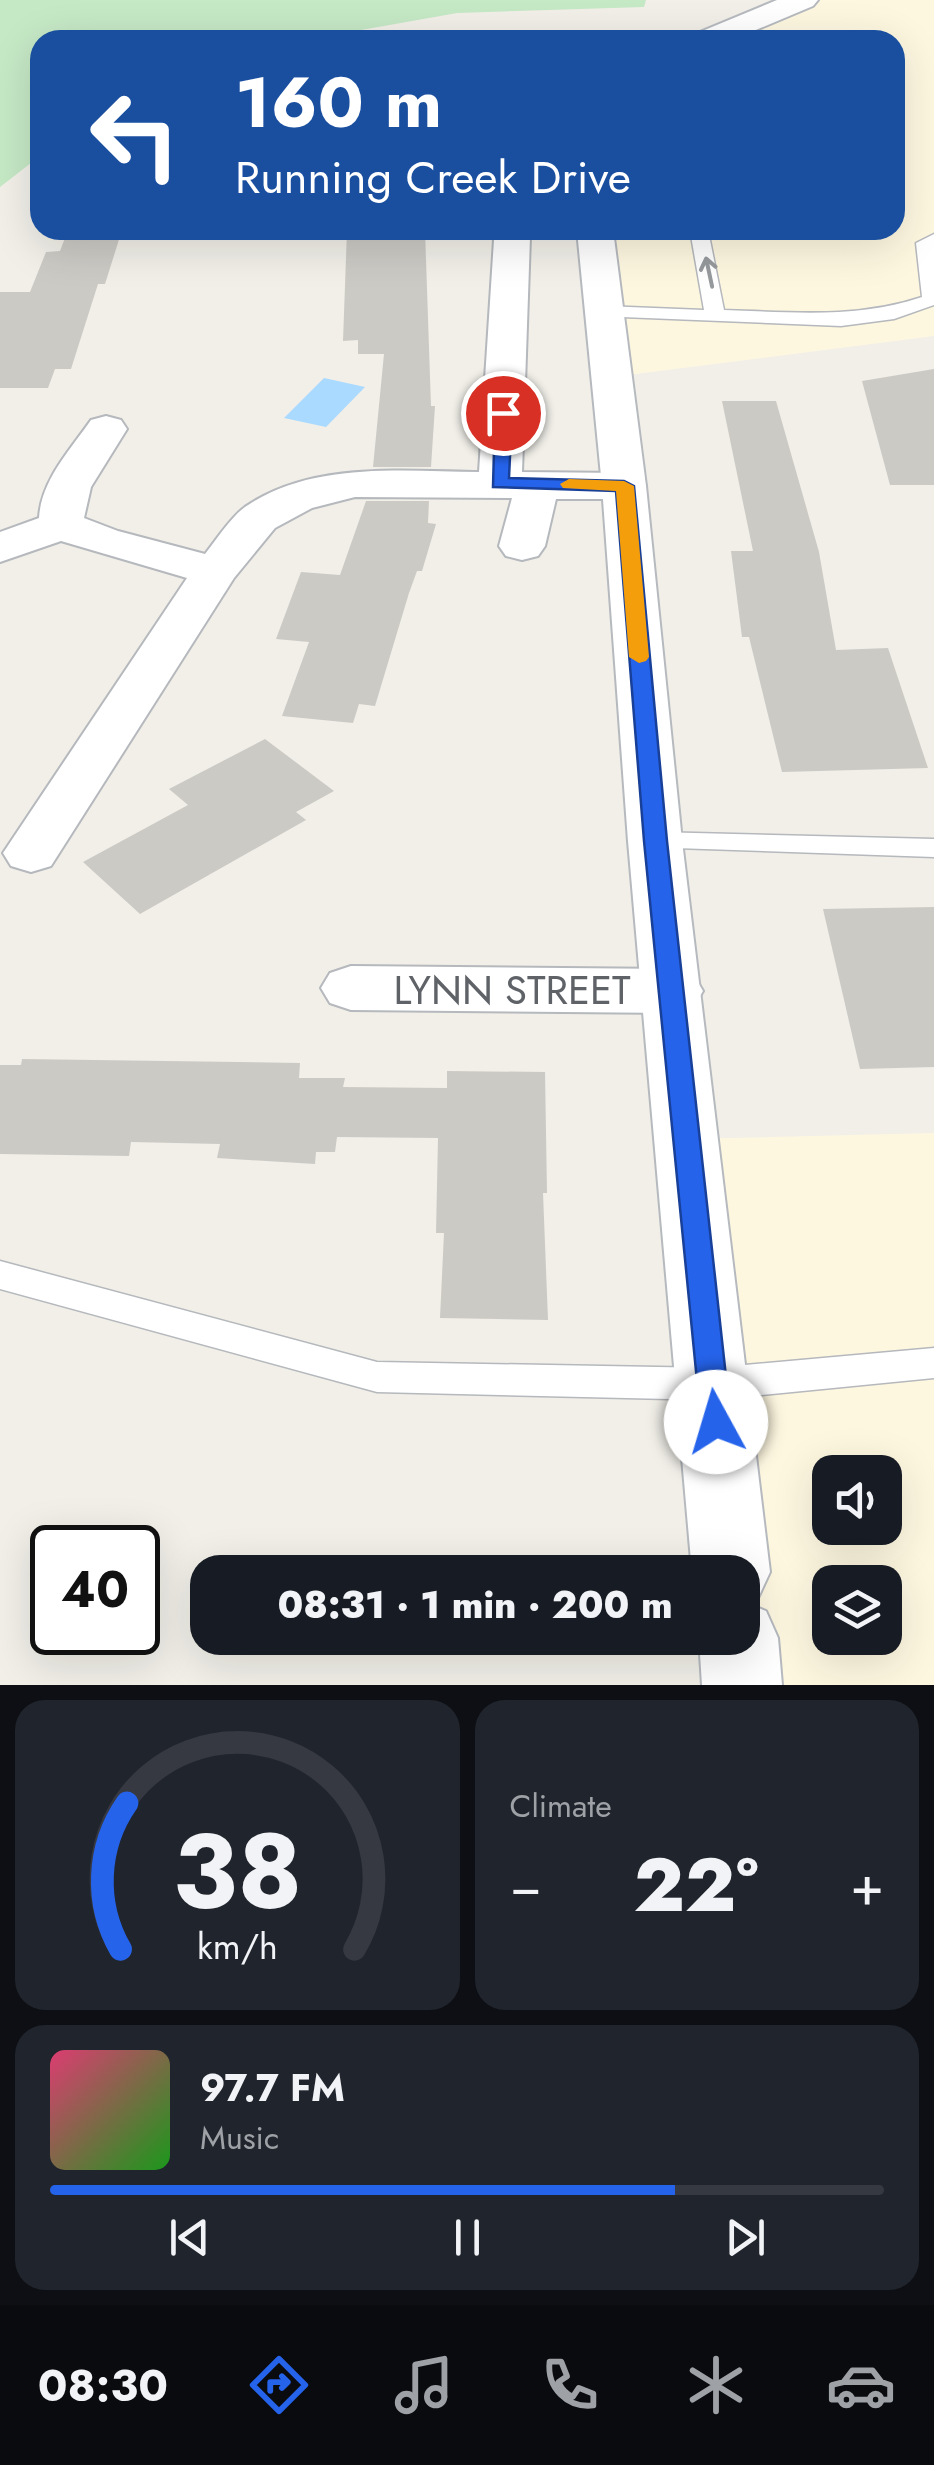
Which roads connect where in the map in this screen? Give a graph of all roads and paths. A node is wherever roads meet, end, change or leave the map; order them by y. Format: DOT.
graph roads {
  1 [pos="802,0"];
  2 [pos="730,30"];
  3 [pos="512,240"];
  4 [pos="596,240"];
  5 [pos="702,240"];
  6 [pos="934,240"];
  7 [pos="933,299"];
  8 [pos="604,312"];
  9 [pos="715,315"];
  10 [pos="106,429"];
  11 [pos="519,483"];
  12 [pos="624,486"];
  13 [pos="62,525"];
  14 [pos="522,546"];
  15 [pos="0,548"];
  16 [pos="216,571"];
  17 [pos="655,841"];
  18 [pos="934,848"];
  19 [pos="31,853"];
  20 [pos="351,988"];
  21 [pos="673,991"];
  22 [pos="0,1275"];
  23 [pos="934,1363"];
  24 [pos="712,1384"];
  25 [pos="729,1555"];
  26 [pos="739,1655"];
  27 [pos="742,1685"];
  1 -- 2 [label="street"];
  3 -- 11 [label="street"];
  4 -- 8 [label="street"];
  9 -- 5 [label="lane, one-way"];
  6 -- 7 [label="lane"];
  7 -- 9 [label="lane"];
  8 -- 9 [label="lane"];
  8 -- 12 [label="street"];
  10 -- 13 [label="street"];
  11 -- 12 [label="street"];
  11 -- 14 [label="street"];
  11 -- 16 [label="street"];
  12 -- 17 [label="street"];
  13 -- 15 [label="street"];
  13 -- 16 [label="street"];
  16 -- 19 [label="street"];
  17 -- 18 [label="lane"];
  17 -- 21 [label="street"];
  20 -- 21 [label="street, LYNN STREET"];
  21 -- 24 [label="street"];
  22 -- 24 [label="lane"];
  23 -- 24 [label="lane"];
  24 -- 25 [label="street"];
  26 -- 27 [label="street"];
}
